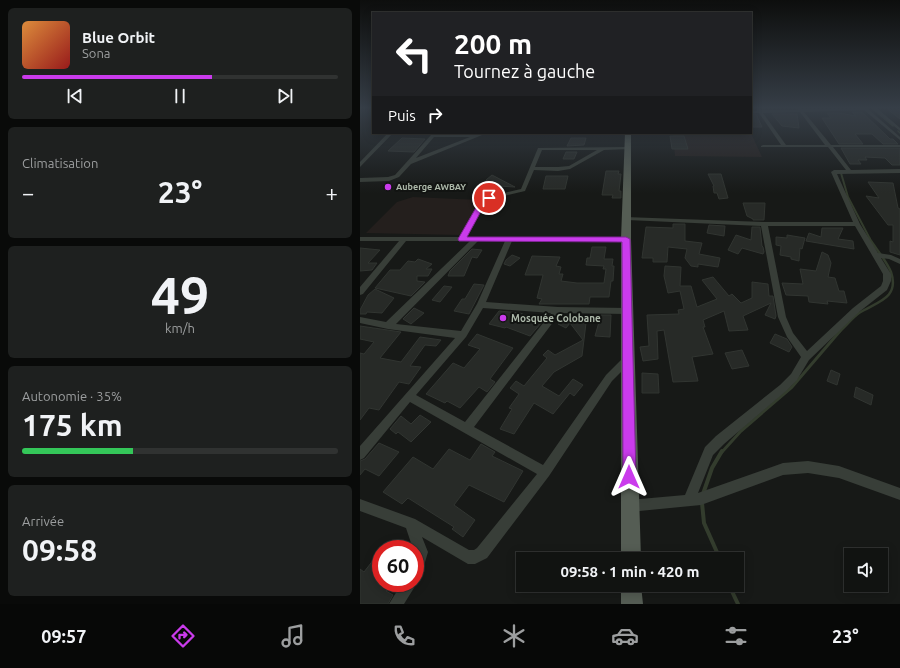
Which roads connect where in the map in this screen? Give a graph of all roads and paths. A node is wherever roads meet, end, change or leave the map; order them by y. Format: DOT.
graph roads {
  1 [pos="389,136"];
  2 [pos="433,136"];
  3 [pos="478,136"];
  4 [pos="628,136"];
  5 [pos="778,136"];
  6 [pos="822,136"];
  7 [pos="763,146"];
  8 [pos="785,146"];
  9 [pos="830,146"];
  10 [pos="900,146"];
  11 [pos="628,148"];
  12 [pos="602,149"];
  13 [pos="409,163"];
  14 [pos="360,165"];
  15 [pos="532,168"];
  16 [pos="849,171"];
  17 [pos="900,171"];
  18 [pos="360,180"];
  19 [pos="627,218"];
  20 [pos="764,224"];
  21 [pos="857,224"];
  22 [pos="360,239"];
  23 [pos="404,239"];
  24 [pos="462,239"];
  25 [pos="476,239"];
  26 [pos="626,239"];
  27 [pos="509,240"];
  28 [pos="875,255"];
  29 [pos="900,262"];
  30 [pos="360,292"];
  31 [pos="481,305"];
  32 [pos="558,310"];
  33 [pos="628,310"];
  34 [pos="360,320"];
  35 [pos="388,326"];
  36 [pos="463,335"];
  37 [pos="806,357"];
  38 [pos="629,359"];
  39 [pos="409,396"];
  40 [pos="467,427"];
  41 [pos="360,454"];
  42 [pos="545,472"];
  43 [pos="900,494"];
  44 [pos="689,500"];
  45 [pos="360,505"];
  46 [pos="629,506"];
  47 [pos="411,523"];
  48 [pos="417,540"];
  49 [pos="630,552"];
  50 [pos="404,592"];
  51 [pos="631,592"];
  52 [pos="396,604"];
  53 [pos="632,604"];
  1 -- 14 [label="street"];
  2 -- 13 [label="street"];
  3 -- 13 [label="street"];
  4 -- 11 [label="main road"];
  5 -- 8 [label="street"];
  6 -- 9 [label="street"];
  7 -- 8 [label="street"];
  8 -- 9 [label="street"];
  9 -- 10 [label="street"];
  9 -- 16 [label="street"];
  11 -- 12 [label="street"];
  11 -- 19 [label="main road"];
  12 -- 15 [label="street"];
  12 -- 15 [label="street"];
  13 -- 18 [label="street"];
  15 -- 24 [label="street"];
  16 -- 17 [label="street"];
  16 -- 21 [label="street"];
  19 -- 20 [label="street"];
  19 -- 26 [label="main road"];
  20 -- 21 [label="street"];
  20 -- 37 [label="street"];
  21 -- 28 [label="street"];
  22 -- 23 [label="street"];
  23 -- 24 [label="street"];
  23 -- 30 [label="street"];
  24 -- 25 [label="street"];
  25 -- 27 [label="street"];
  25 -- 35 [label="street"];
  26 -- 27 [label="street"];
  26 -- 33 [label="main road"];
  27 -- 31 [label="street"];
  28 -- 29 [label="street"];
  28 -- 37 [label="street"];
  31 -- 32 [label="street"];
  31 -- 36 [label="street"];
  32 -- 33 [label="street"];
  32 -- 40 [label="street"];
  33 -- 38 [label="main road"];
  34 -- 35 [label="street"];
  35 -- 36 [label="street"];
  36 -- 39 [label="street"];
  37 -- 44 [label="street"];
  38 -- 42 [label="street"];
  38 -- 46 [label="main road"];
  39 -- 40 [label="street"];
  39 -- 41 [label="street"];
  40 -- 42 [label="street"];
  42 -- 47 [label="street"];
  43 -- 44 [label="street"];
  44 -- 46 [label="street"];
  45 -- 47 [label="street"];
  46 -- 49 [label="main road"];
  47 -- 48 [label="street"];
  50 -- 52 [label="street"];
  51 -- 53 [label="main road"];
}
